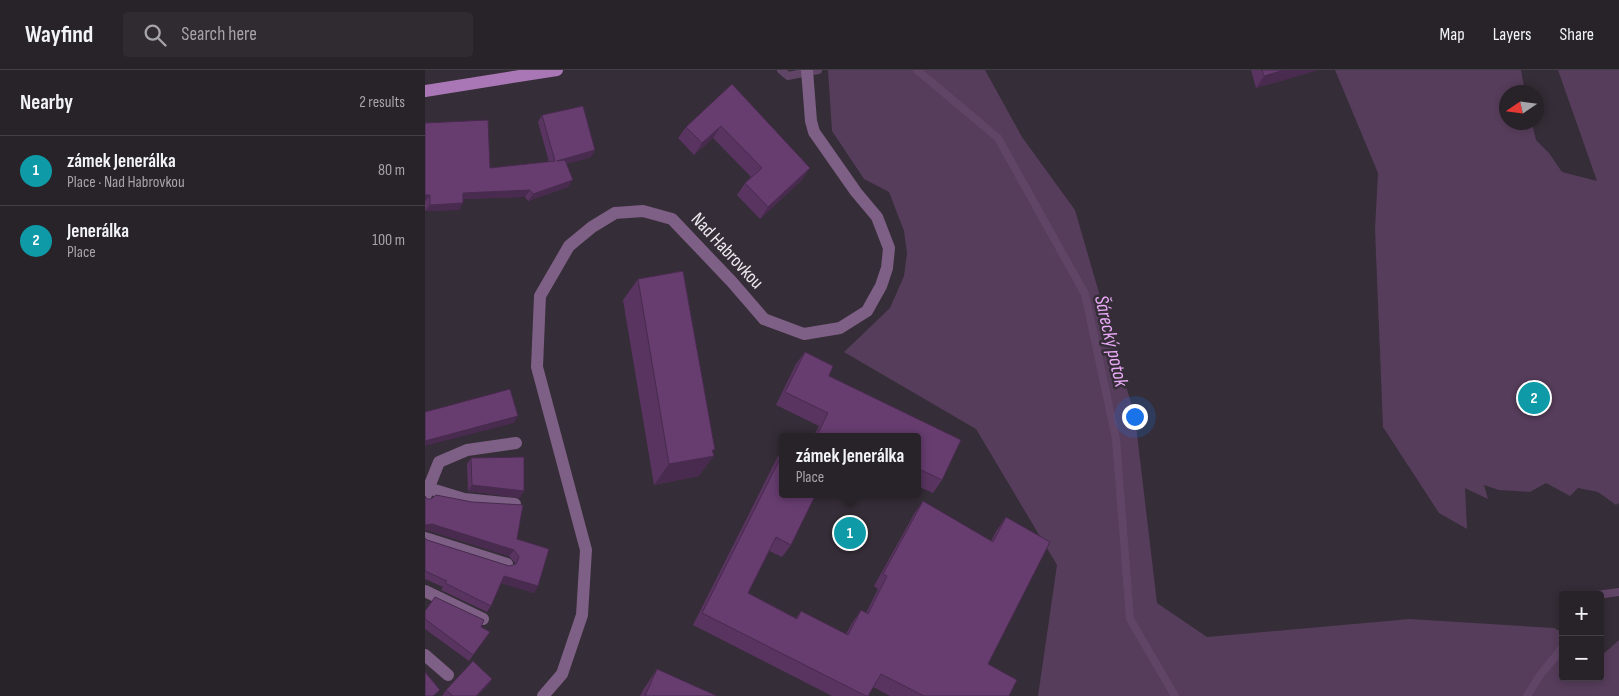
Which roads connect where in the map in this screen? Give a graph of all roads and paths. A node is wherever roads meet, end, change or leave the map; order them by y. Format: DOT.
graph roads {
  1 [pos="557,70"];
  2 [pos="807,70"];
  3 [pos="425,91"];
  4 [pos="516,443"];
  5 [pos="427,492"];
  6 [pos="515,504"];
  7 [pos="425,538"];
  8 [pos="507,564"];
  9 [pos="425,592"];
  10 [pos="483,619"];
  11 [pos="425,654"];
  12 [pos="448,675"];
  13 [pos="543,696"];
  1 -- 3 [label="main road"];
  2 -- 13 [label="street, Nad Habrovkou"];
  4 -- 5 [label="street"];
  5 -- 6 [label="street"];
  7 -- 8 [label="street"];
  9 -- 10 [label="street"];
  11 -- 12 [label="street"];
}
